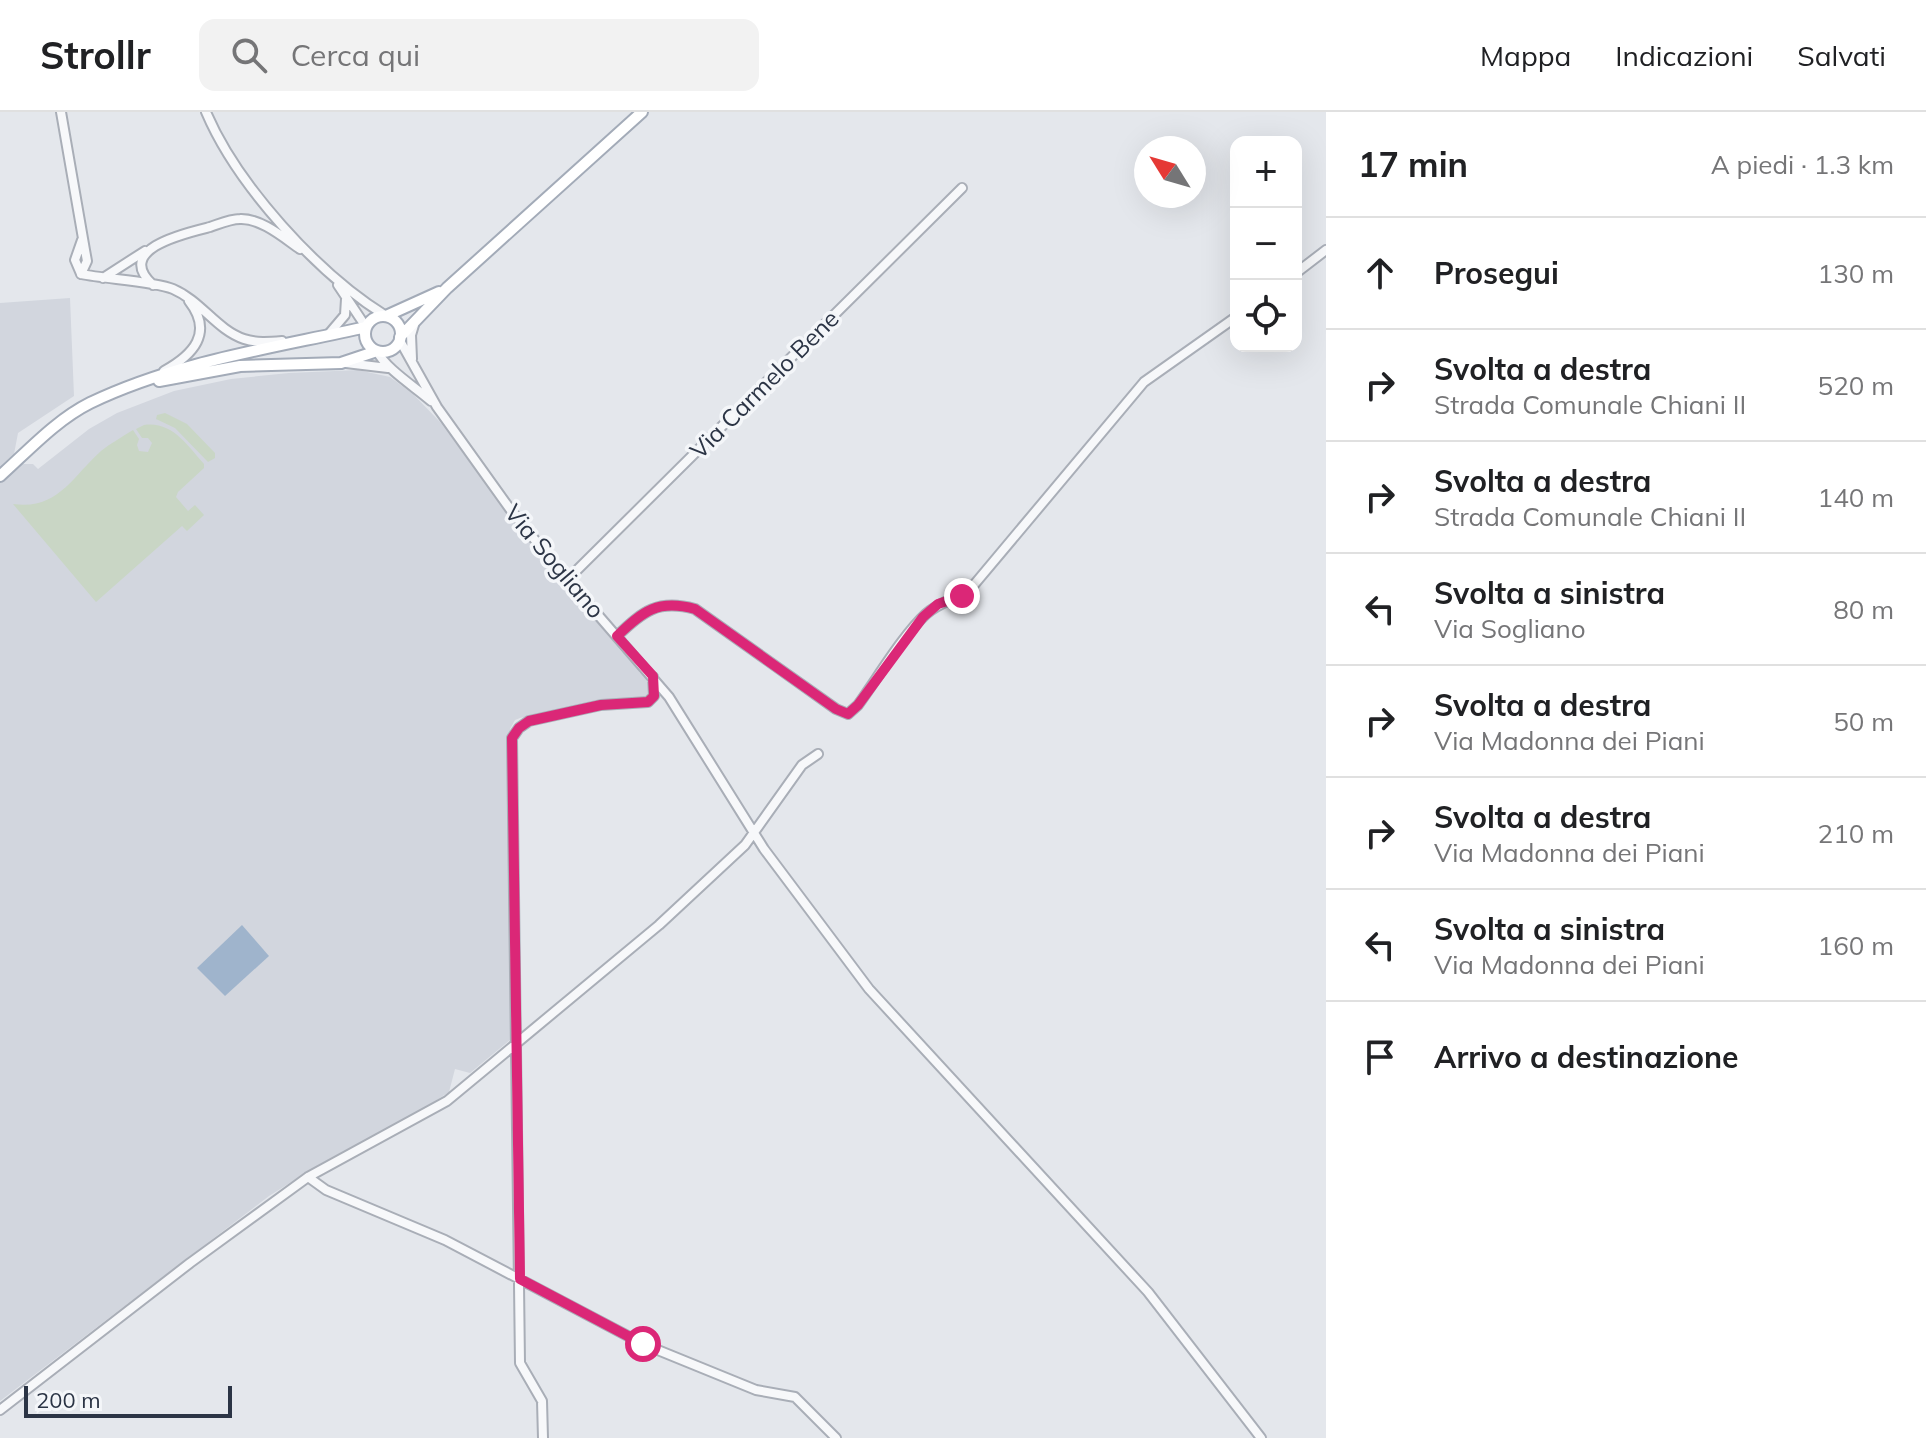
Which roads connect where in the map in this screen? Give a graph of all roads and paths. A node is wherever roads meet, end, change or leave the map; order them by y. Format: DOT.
graph roads {
  1 [pos="61,112"];
  2 [pos="206,112"];
  3 [pos="642,112"];
  4 [pos="962,188"];
  5 [pos="82,239"];
  6 [pos="150,249"];
  7 [pos="1326,250"];
  8 [pos="311,256"];
  9 [pos="87,261"];
  10 [pos="1302,268"];
  11 [pos="81,274"];
  12 [pos="98,278"];
  13 [pos="333,278"];
  14 [pos="154,285"];
  15 [pos="447,288"];
  16 [pos="186,297"];
  17 [pos="347,298"];
  18 [pos="386,316"];
  19 [pos="1230,321"];
  20 [pos="414,323"];
  21 [pos="366,327"];
  22 [pos="327,336"];
  23 [pos="400,338"];
  24 [pos="308,340"];
  25 [pos="377,351"];
  26 [pos="341,363"];
  27 [pos="412,363"];
  28 [pos="389,368"];
  29 [pos="147,381"];
  30 [pos="133,387"];
  31 [pos="437,407"];
  32 [pos="0,476"];
  33 [pos="567,580"];
  34 [pos="617,636"];
  35 [pos="653,676"];
  36 [pos="818,754"];
  37 [pos="755,833"];
  38 [pos="515,1042"];
  39 [pos="308,1177"];
  40 [pos="520,1279"];
  41 [pos="0,1410"];
  42 [pos="543,1438"];
  43 [pos="836,1438"];
  44 [pos="1261,1438"];
  1 -- 5 [label="street"];
  2 -- 8 [label="street, Via Sogliano"];
  3 -- 15 [label="main road"];
  4 -- 33 [label="street, Via Carmelo Bene"];
  5 -- 9 [label="street"];
  5 -- 11 [label="street"];
  6 -- 8 [label="street"];
  6 -- 12 [label="street"];
  6 -- 14 [label="street"];
  7 -- 10 [label="street"];
  8 -- 13 [label="street, Via Sogliano"];
  9 -- 11 [label="street"];
  9 -- 12 [label="street"];
  11 -- 12 [label="street"];
  12 -- 14 [label="street"];
  13 -- 17 [label="street, Via Sogliano"];
  13 -- 18 [label="street, Via Sogliano"];
  14 -- 16 [label="street"];
  15 -- 18 [label="main road"];
  15 -- 20 [label="main road"];
  16 -- 24 [label="street"];
  16 -- 29 [label="street"];
  17 -- 21 [label="street, Via Sogliano"];
  17 -- 22 [label="street"];
  18 -- 21 [label="main road"];
  18 -- 23 [label="main road, Via Sogliano"];
  19 -- 34 [label="street"];
  20 -- 23 [label="main road"];
  20 -- 27 [label="street"];
  21 -- 22 [label="main road"];
  21 -- 25 [label="main road, Via Sogliano"];
  22 -- 24 [label="main road"];
  23 -- 25 [label="main road"];
  23 -- 27 [label="street, Via Sogliano"];
  24 -- 29 [label="main road"];
  25 -- 26 [label="main road"];
  25 -- 28 [label="street, Via Sogliano"];
  26 -- 28 [label="street"];
  26 -- 30 [label="main road"];
  27 -- 31 [label="street, Via Sogliano"];
  28 -- 31 [label="street, Via Sogliano"];
  29 -- 30 [label="main road"];
  30 -- 32 [label="main road"];
  31 -- 33 [label="street, Via Sogliano"];
  33 -- 34 [label="street, Via Sogliano"];
  34 -- 35 [label="street, Via Sogliano"];
  35 -- 37 [label="street, Via Sogliano"];
  35 -- 38 [label="street"];
  36 -- 37 [label="street"];
  37 -- 38 [label="street"];
  37 -- 44 [label="street, Via Sogliano"];
  38 -- 39 [label="street"];
  38 -- 40 [label="street"];
  39 -- 40 [label="street"];
  39 -- 41 [label="street"];
  40 -- 42 [label="street"];
  40 -- 43 [label="street"];
}
